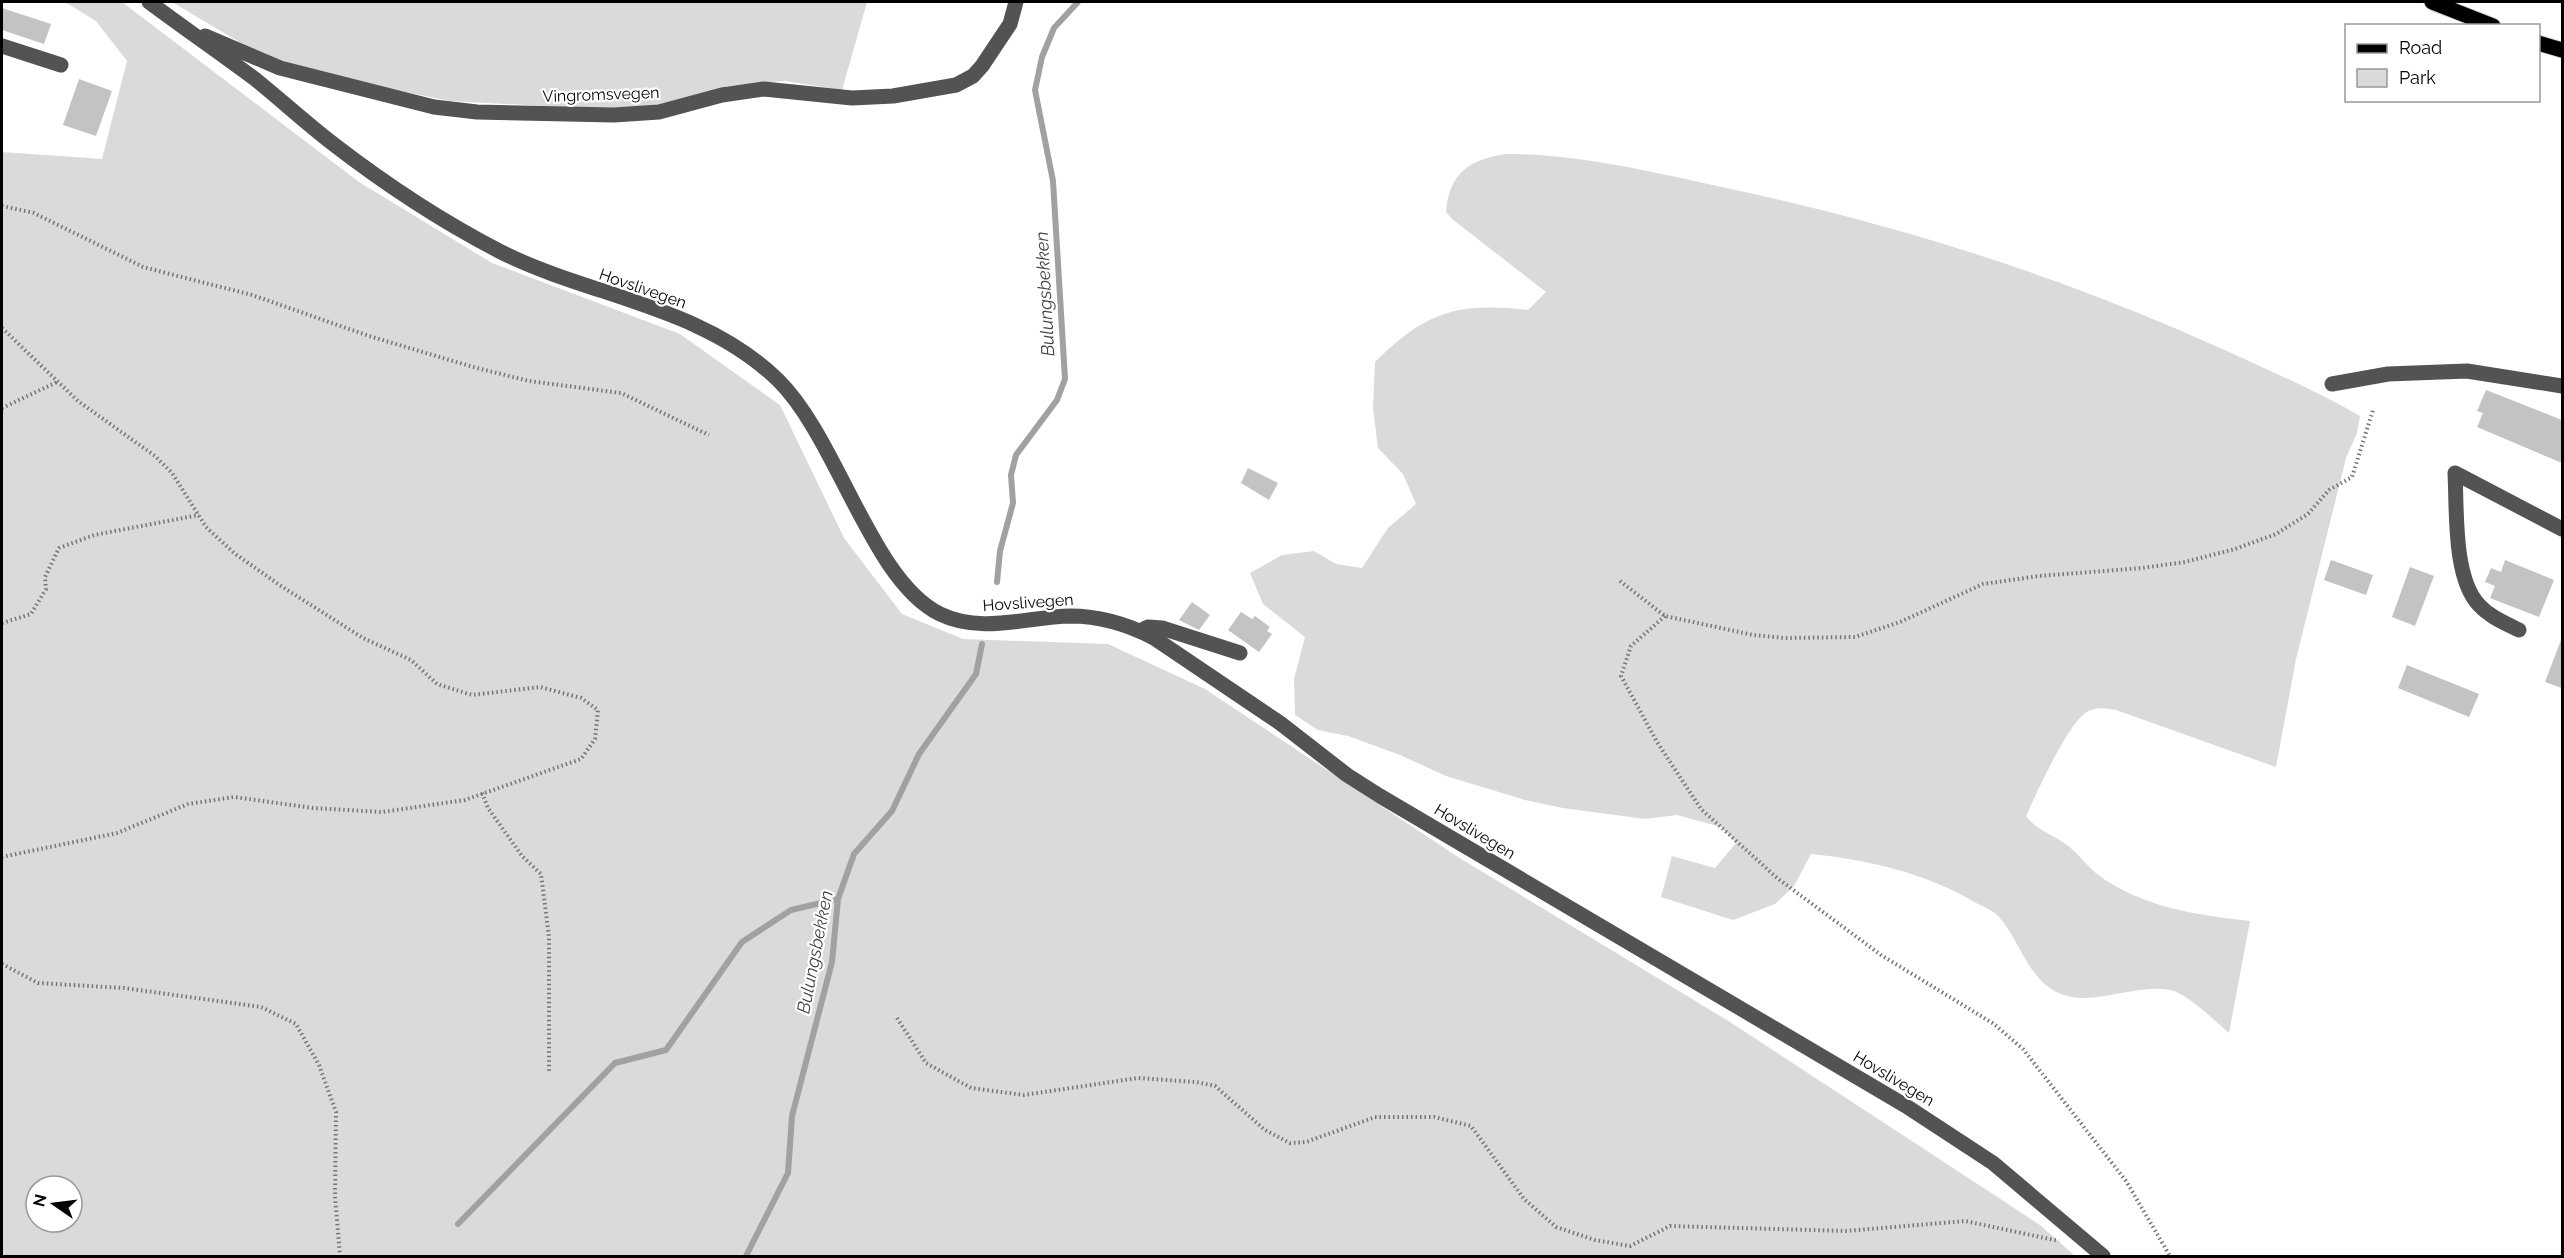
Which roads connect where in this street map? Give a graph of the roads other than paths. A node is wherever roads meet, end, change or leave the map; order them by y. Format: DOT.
graph roads {
  1 [pos="149,2"];
  2 [pos="1016,2"];
  3 [pos="2432,2"];
  4 [pos="2488,24"];
  5 [pos="186,28"];
  6 [pos="2540,44"];
  7 [pos="2,46"];
  8 [pos="2562,50"];
  9 [pos="61,65"];
  10 [pos="2332,384"];
  11 [pos="2562,386"];
  12 [pos="2562,529"];
  13 [pos="2519,630"];
  14 [pos="1140,631"];
  15 [pos="1240,653"];
  16 [pos="2103,1257"];
  1 -- 5 [label="street, Hovslivegen"];
  2 -- 5 [label="street, Vingromsvegen"];
  3 -- 4 [label="main road"];
  5 -- 14 [label="street, Hovslivegen"];
  6 -- 8 [label="main road"];
  7 -- 9 [label="street"];
  10 -- 11 [label="street"];
  12 -- 13 [label="street"];
  14 -- 15 [label="street"];
  14 -- 16 [label="street, Hovslivegen"];
}
